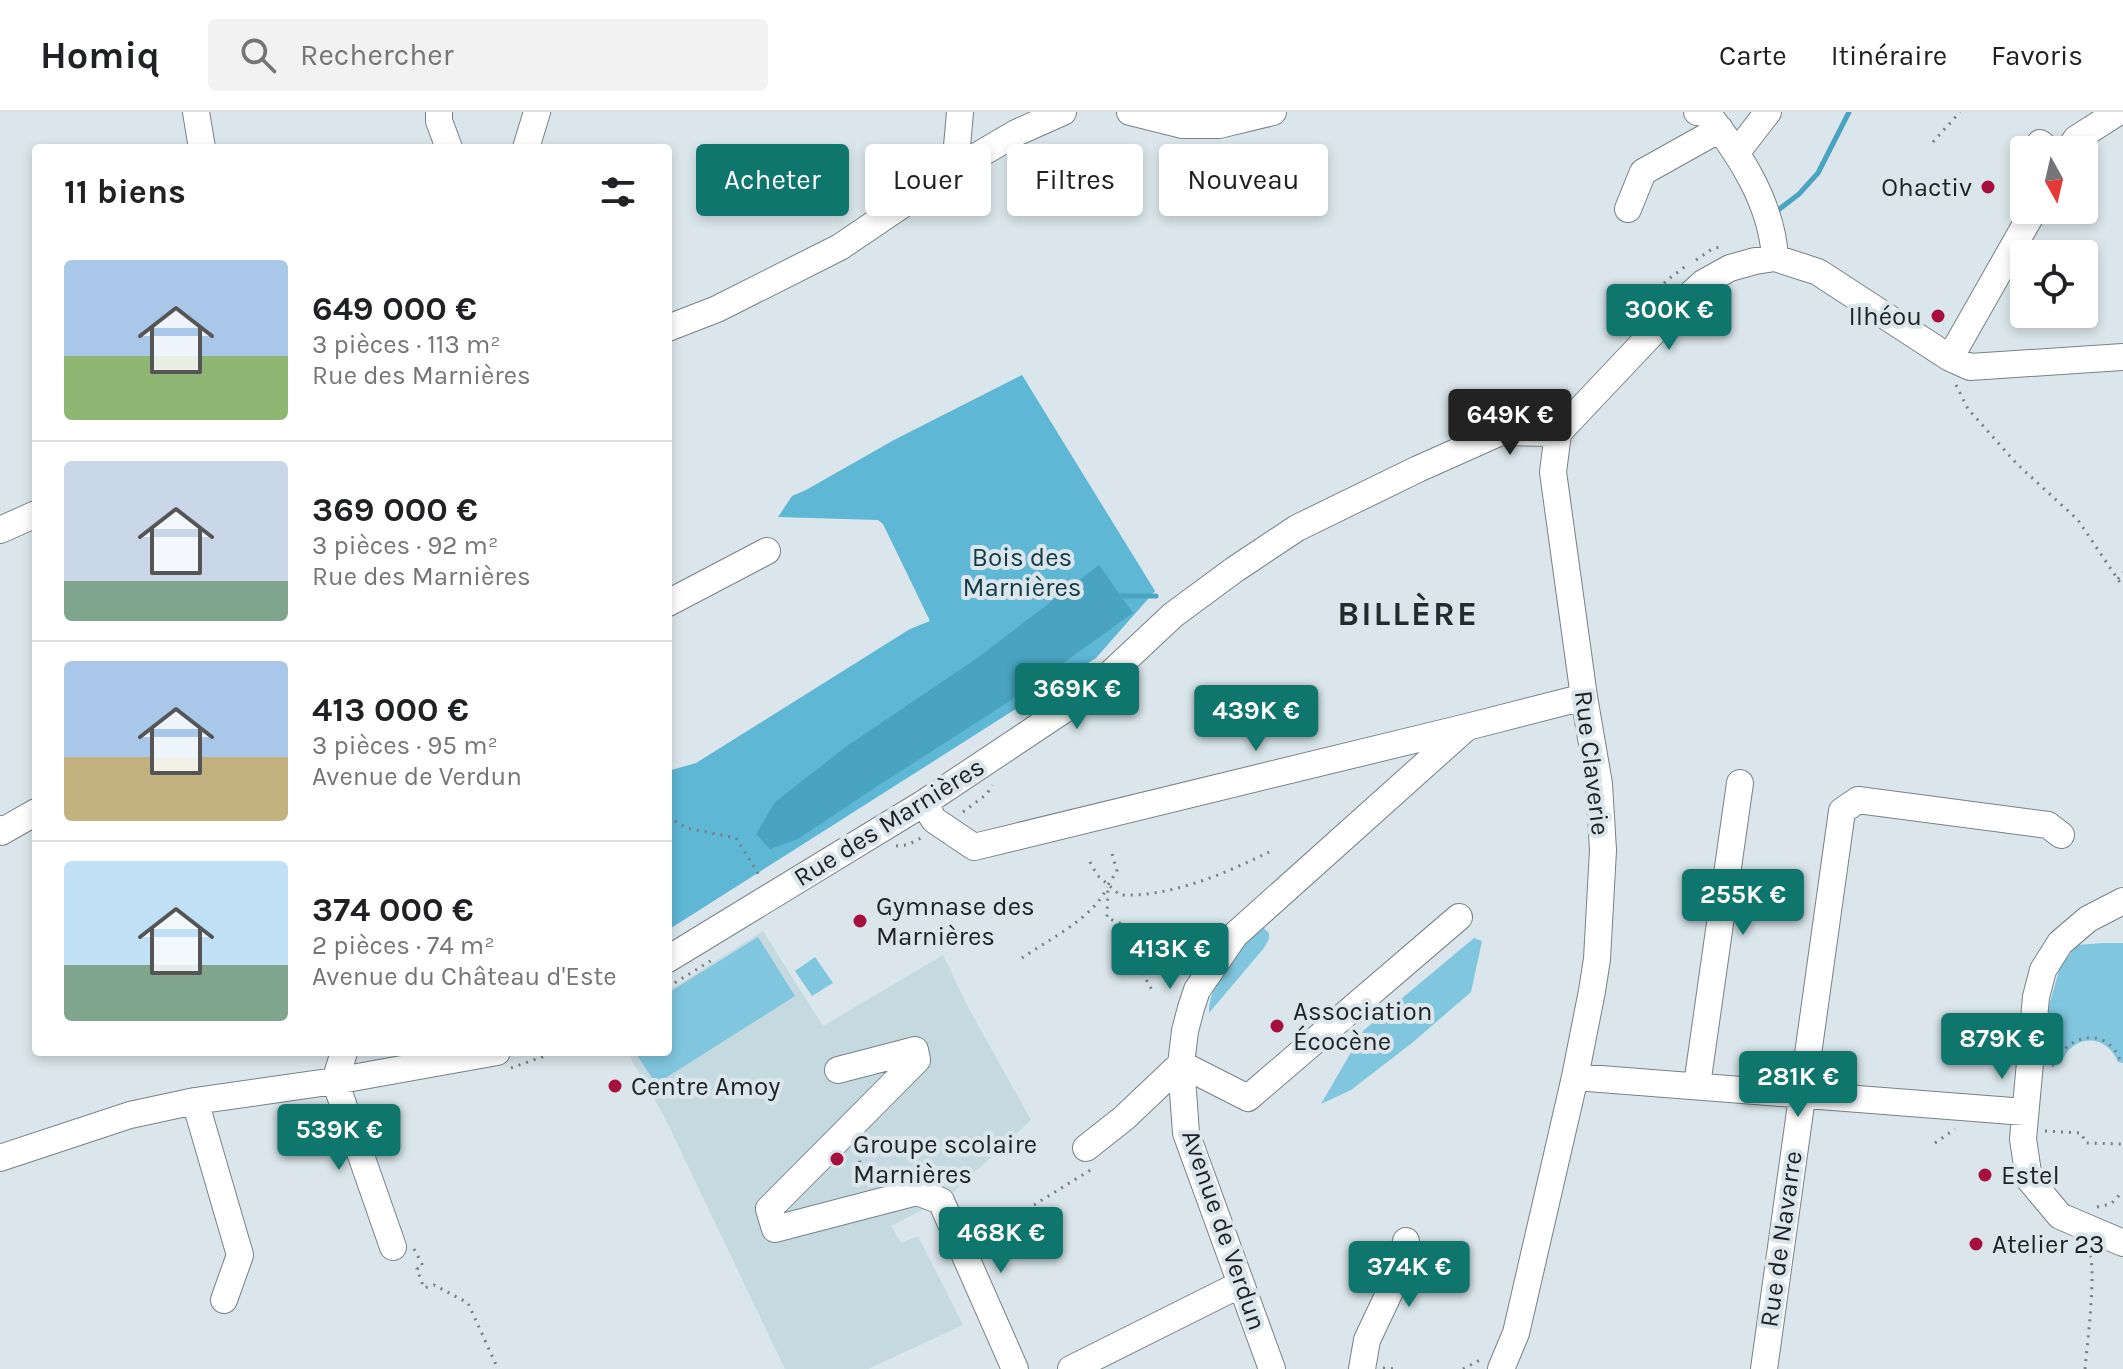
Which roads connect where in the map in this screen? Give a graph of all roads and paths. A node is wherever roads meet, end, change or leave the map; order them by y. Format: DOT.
graph roads {
  1 [pos="196,112"];
  2 [pos="439,112"];
  3 [pos="537,112"];
  4 [pos="960,112"];
  5 [pos="1063,112"];
  6 [pos="1130,112"];
  7 [pos="1273,112"];
  8 [pos="1697,112"];
  9 [pos="1768,112"];
  10 [pos="1960,112"];
  11 [pos="2118,112"];
  12 [pos="1711,118"];
  13 [pos="1218,119"];
  14 [pos="2081,136"];
  15 [pos="1933,142"];
  16 [pos="201,144"];
  17 [pos="448,144"];
  18 [pos="527,144"];
  19 [pos="957,144"];
  20 [pos="991,148"];
  21 [pos="1737,152"];
  22 [pos="1628,209"];
  23 [pos="886,216"];
  24 [pos="2027,224"];
  25 [pos="1775,258"];
  26 [pos="672,326"];
  27 [pos="2123,357"];
  28 [pos="1960,363"];
  29 [pos="1558,433"];
  30 [pos="32,516"];
  31 [pos="0,530"];
  32 [pos="767,551"];
  33 [pos="2123,572"];
  34 [pos="2118,579"];
  35 [pos="2123,587"];
  36 [pos="672,601"];
  37 [pos="1584,697"];
  38 [pos="1467,727"];
  39 [pos="1740,783"];
  40 [pos="924,803"];
  41 [pos="32,814"];
  42 [pos="672,819"];
  43 [pos="0,830"];
  44 [pos="2061,835"];
  45 [pos="1269,852"];
  46 [pos="1112,854"];
  47 [pos="1090,862"];
  48 [pos="761,878"];
  49 [pos="1108,885"];
  50 [pos="2123,901"];
  51 [pos="1459,917"];
  52 [pos="672,957"];
  53 [pos="1022,958"];
  54 [pos="1153,992"];
  55 [pos="343,1056"];
  56 [pos="475,1056"];
  57 [pos="2123,1063"];
  58 [pos="1181,1064"];
  59 [pos="2050,1065"];
  60 [pos="838,1070"];
  61 [pos="1575,1077"];
  62 [pos="335,1081"];
  63 [pos="1697,1085"];
  64 [pos="1801,1094"];
  65 [pos="195,1101"];
  66 [pos="2025,1112"];
  67 [pos="849,1129"];
  68 [pos="2023,1139"];
  69 [pos="2123,1144"];
  70 [pos="0,1158"];
  71 [pos="1091,1158"];
  72 [pos="2123,1191"];
  73 [pos="873,1203"];
  74 [pos="1034,1205"];
  75 [pos="2086,1227"];
  76 [pos="1406,1241"];
  77 [pos="2123,1243"];
  78 [pos="393,1247"];
  79 [pos="1241,1284"];
  80 [pos="224,1300"];
  81 [pos="498,1369"];
  82 [pos="1015,1369"];
  83 [pos="1071,1369"];
  84 [pos="1272,1369"];
  85 [pos="1362,1369"];
  86 [pos="1501,1369"];
  87 [pos="1764,1369"];
  88 [pos="2085,1369"];
  1 -- 16 [label="street"];
  2 -- 17 [label="street"];
  3 -- 18 [label="street"];
  4 -- 19 [label="street"];
  5 -- 20 [label="street"];
  6 -- 13 [label="street"];
  7 -- 13 [label="street"];
  8 -- 12 [label="street"];
  9 -- 21 [label="street"];
  10 -- 15 [label="path"];
  11 -- 14 [label="street"];
  12 -- 21 [label="street"];
  12 -- 22 [label="street"];
  21 -- 25 [label="street"];
  23 -- 26 [label="street"];
  24 -- 28 [label="street"];
  25 -- 28 [label="street"];
  25 -- 29 [label="street"];
  27 -- 28 [label="street"];
  28 -- 34 [label="path"];
  29 -- 37 [label="street, Rue Claverie"];
  29 -- 40 [label="street, Rue des Marnières"];
  30 -- 31 [label="street"];
  32 -- 36 [label="street"];
  33 -- 34 [label="path"];
  34 -- 35 [label="path"];
  37 -- 38 [label="street"];
  37 -- 61 [label="street, Rue Claverie"];
  38 -- 40 [label="street"];
  38 -- 58 [label="street, Avenue de Verdun"];
  39 -- 63 [label="street"];
  40 -- 52 [label="street, Rue des Marnières"];
  41 -- 43 [label="street"];
  42 -- 48 [label="path"];
  44 -- 64 [label="street, Rue de Navarre"];
  45 -- 49 [label="path"];
  46 -- 49 [label="path"];
  47 -- 49 [label="path"];
  49 -- 53 [label="path"];
  49 -- 54 [label="path"];
  50 -- 66 [label="street"];
  51 -- 58 [label="street"];
  55 -- 62 [label="street"];
  56 -- 62 [label="street"];
  57 -- 59 [label="path"];
  58 -- 71 [label="street"];
  58 -- 79 [label="street, Avenue de Verdun"];
  60 -- 67 [label="street"];
  61 -- 63 [label="street"];
  61 -- 86 [label="street, Rue Claverie"];
  62 -- 65 [label="street"];
  62 -- 78 [label="street"];
  63 -- 64 [label="street"];
  64 -- 66 [label="street"];
  64 -- 87 [label="street, Rue de Navarre"];
  65 -- 70 [label="street"];
  65 -- 80 [label="street"];
  66 -- 68 [label="street"];
  67 -- 73 [label="path"];
  67 -- 73 [label="street"];
  68 -- 69 [label="path"];
  68 -- 75 [label="street"];
  71 -- 74 [label="path"];
  72 -- 75 [label="path"];
  73 -- 82 [label="street"];
  75 -- 77 [label="street"];
  75 -- 88 [label="path"];
  76 -- 85 [label="street"];
  78 -- 81 [label="path"];
  79 -- 83 [label="street"];
  79 -- 84 [label="street, Avenue de Verdun"];
}
